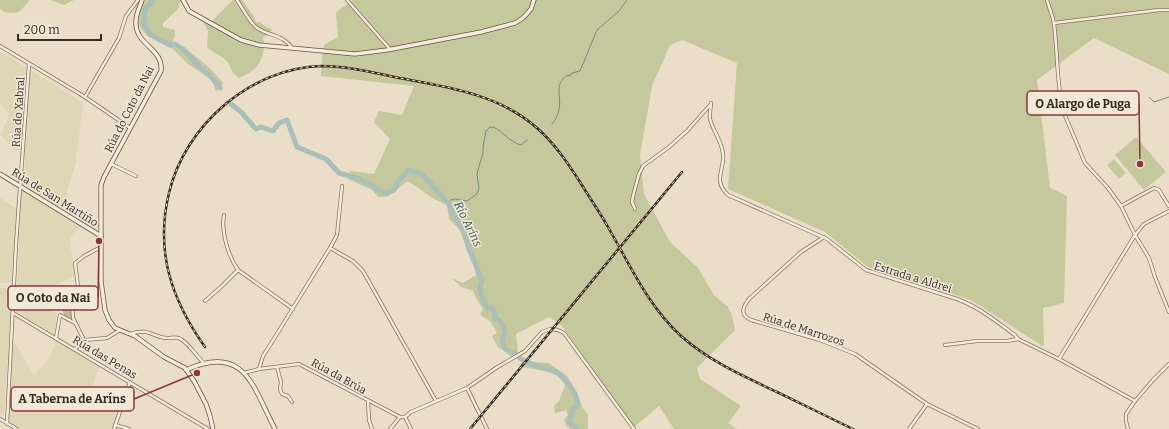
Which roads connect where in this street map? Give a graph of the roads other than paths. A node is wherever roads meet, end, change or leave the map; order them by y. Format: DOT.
graph roads {
  1 [pos="138,0"];
  2 [pos="142,0"];
  3 [pos="183,0"];
  4 [pos="237,0"];
  5 [pos="348,0"];
  6 [pos="534,0"];
  7 [pos="1047,0"];
  8 [pos="1169,10"];
  9 [pos="1054,22"];
  10 [pos="0,46"];
  11 [pos="292,48"];
  12 [pos="390,49"];
  13 [pos="30,64"];
  14 [pos="85,97"];
  15 [pos="130,128"];
  16 [pos="111,164"];
  17 [pos="0,174"];
  18 [pos="136,176"];
  19 [pos="20,186"];
  20 [pos="342,186"];
  21 [pos="1121,206"];
  22 [pos="1169,206"];
  23 [pos="635,209"];
  24 [pos="1169,211"];
  25 [pos="224,215"];
  26 [pos="1135,235"];
  27 [pos="101,236"];
  28 [pos="824,237"];
  29 [pos="101,247"];
  30 [pos="330,248"];
  31 [pos="238,270"];
  32 [pos="205,301"];
  33 [pos="292,309"];
  34 [pos="1169,312"];
  35 [pos="13,313"];
  36 [pos="75,322"];
  37 [pos="120,330"];
  38 [pos="131,334"];
  39 [pos="56,338"];
  40 [pos="1018,339"];
  41 [pos="84,340"];
  42 [pos="945,345"];
  43 [pos="75,349"];
  44 [pos="1059,359"];
  45 [pos="204,363"];
  46 [pos="1169,364"];
  47 [pos="277,367"];
  48 [pos="259,369"];
  49 [pos="186,370"];
  50 [pos="244,373"];
  51 [pos="130,382"];
  52 [pos="467,388"];
  53 [pos="368,401"];
  54 [pos="436,401"];
  55 [pos="1135,401"];
  56 [pos="292,402"];
  57 [pos="928,404"];
  58 [pos="405,417"];
  59 [pos="400,418"];
  60 [pos="0,420"];
  61 [pos="7,424"];
  62 [pos="116,425"];
  63 [pos="16,429"];
  64 [pos="114,429"];
  65 [pos="129,429"];
  66 [pos="208,429"];
  67 [pos="213,429"];
  68 [pos="275,429"];
  69 [pos="372,429"];
  70 [pos="390,429"];
  71 [pos="411,429"];
  72 [pos="487,429"];
  73 [pos="634,429"];
  74 [pos="909,429"];
  75 [pos="978,429"];
  76 [pos="1128,429"];
  1 -- 14 [label="street"];
  2 -- 15 [label="street, Rúa do Coto da Nai"];
  3 -- 11 [label="street"];
  4 -- 11 [label="street"];
  5 -- 12 [label="street"];
  6 -- 12 [label="street"];
  7 -- 9 [label="street"];
  8 -- 9 [label="street"];
  9 -- 21 [label="street"];
  10 -- 13 [label="street"];
  11 -- 12 [label="street"];
  13 -- 14 [label="street"];
  13 -- 19 [label="street, Rúa do Xabral"];
  14 -- 15 [label="street"];
  15 -- 16 [label="street, Rúa do Coto da Nai"];
  16 -- 18 [label="street, Rúa do Coto da Nai"];
  16 -- 27 [label="street, Rúa do Coto da Nai"];
  17 -- 19 [label="street, Rúa de San Martiño"];
  19 -- 27 [label="street, Rúa de San Martiño"];
  19 -- 35 [label="street, Rúa do Xabral"];
  20 -- 30 [label="street"];
  21 -- 22 [label="street"];
  21 -- 26 [label="street"];
  23 -- 28 [label="street, Estrada a Aldrei"];
  24 -- 26 [label="street"];
  25 -- 31 [label="street"];
  26 -- 34 [label="street"];
  26 -- 44 [label="street"];
  27 -- 29 [label="street, Rúa do Coto da Nai"];
  28 -- 40 [label="street, Estrada a Aldrei"];
  28 -- 57 [label="street, Rúa de Marrozos"];
  29 -- 36 [label="street"];
  29 -- 37 [label="street, Rúa do Coto da Nai"];
  30 -- 33 [label="street"];
  30 -- 54 [label="street"];
  31 -- 32 [label="street"];
  31 -- 33 [label="street"];
  33 -- 48 [label="street"];
  35 -- 39 [label="street, Rúa das Penas"];
  35 -- 61 [label="street, Rúa do Xabral"];
  36 -- 39 [label="street"];
  36 -- 41 [label="street"];
  37 -- 38 [label="street"];
  37 -- 41 [label="street"];
  38 -- 45 [label="street"];
  38 -- 49 [label="street"];
  39 -- 43 [label="street, Rúa das Penas"];
  40 -- 42 [label="street"];
  40 -- 44 [label="street, Estrada a Aldrei"];
  41 -- 43 [label="street"];
  43 -- 51 [label="street, Rúa das Penas"];
  44 -- 55 [label="street, Estrada a Aldrei"];
  45 -- 49 [label="street"];
  45 -- 50 [label="street"];
  46 -- 55 [label="street"];
  47 -- 48 [label="street, Rúa da Brúa"];
  47 -- 53 [label="street, Rúa da Brúa"];
  47 -- 56 [label="street"];
  48 -- 50 [label="street, Rúa da Brúa"];
  49 -- 67 [label="street"];
  50 -- 68 [label="street"];
  51 -- 62 [label="street"];
  51 -- 66 [label="street, Rúa das Penas"];
  52 -- 54 [label="street"];
  52 -- 72 [label="street"];
  52 -- 73 [label="street"];
  53 -- 59 [label="street, Rúa da Brúa"];
  53 -- 69 [label="street"];
  54 -- 58 [label="street"];
  55 -- 76 [label="street"];
  57 -- 74 [label="street"];
  57 -- 75 [label="street, Rúa de Marrozos"];
  58 -- 59 [label="street"];
  58 -- 71 [label="street"];
  59 -- 70 [label="street"];
  60 -- 61 [label="street"];
  61 -- 63 [label="street"];
  62 -- 64 [label="street"];
  62 -- 65 [label="street"];
}
